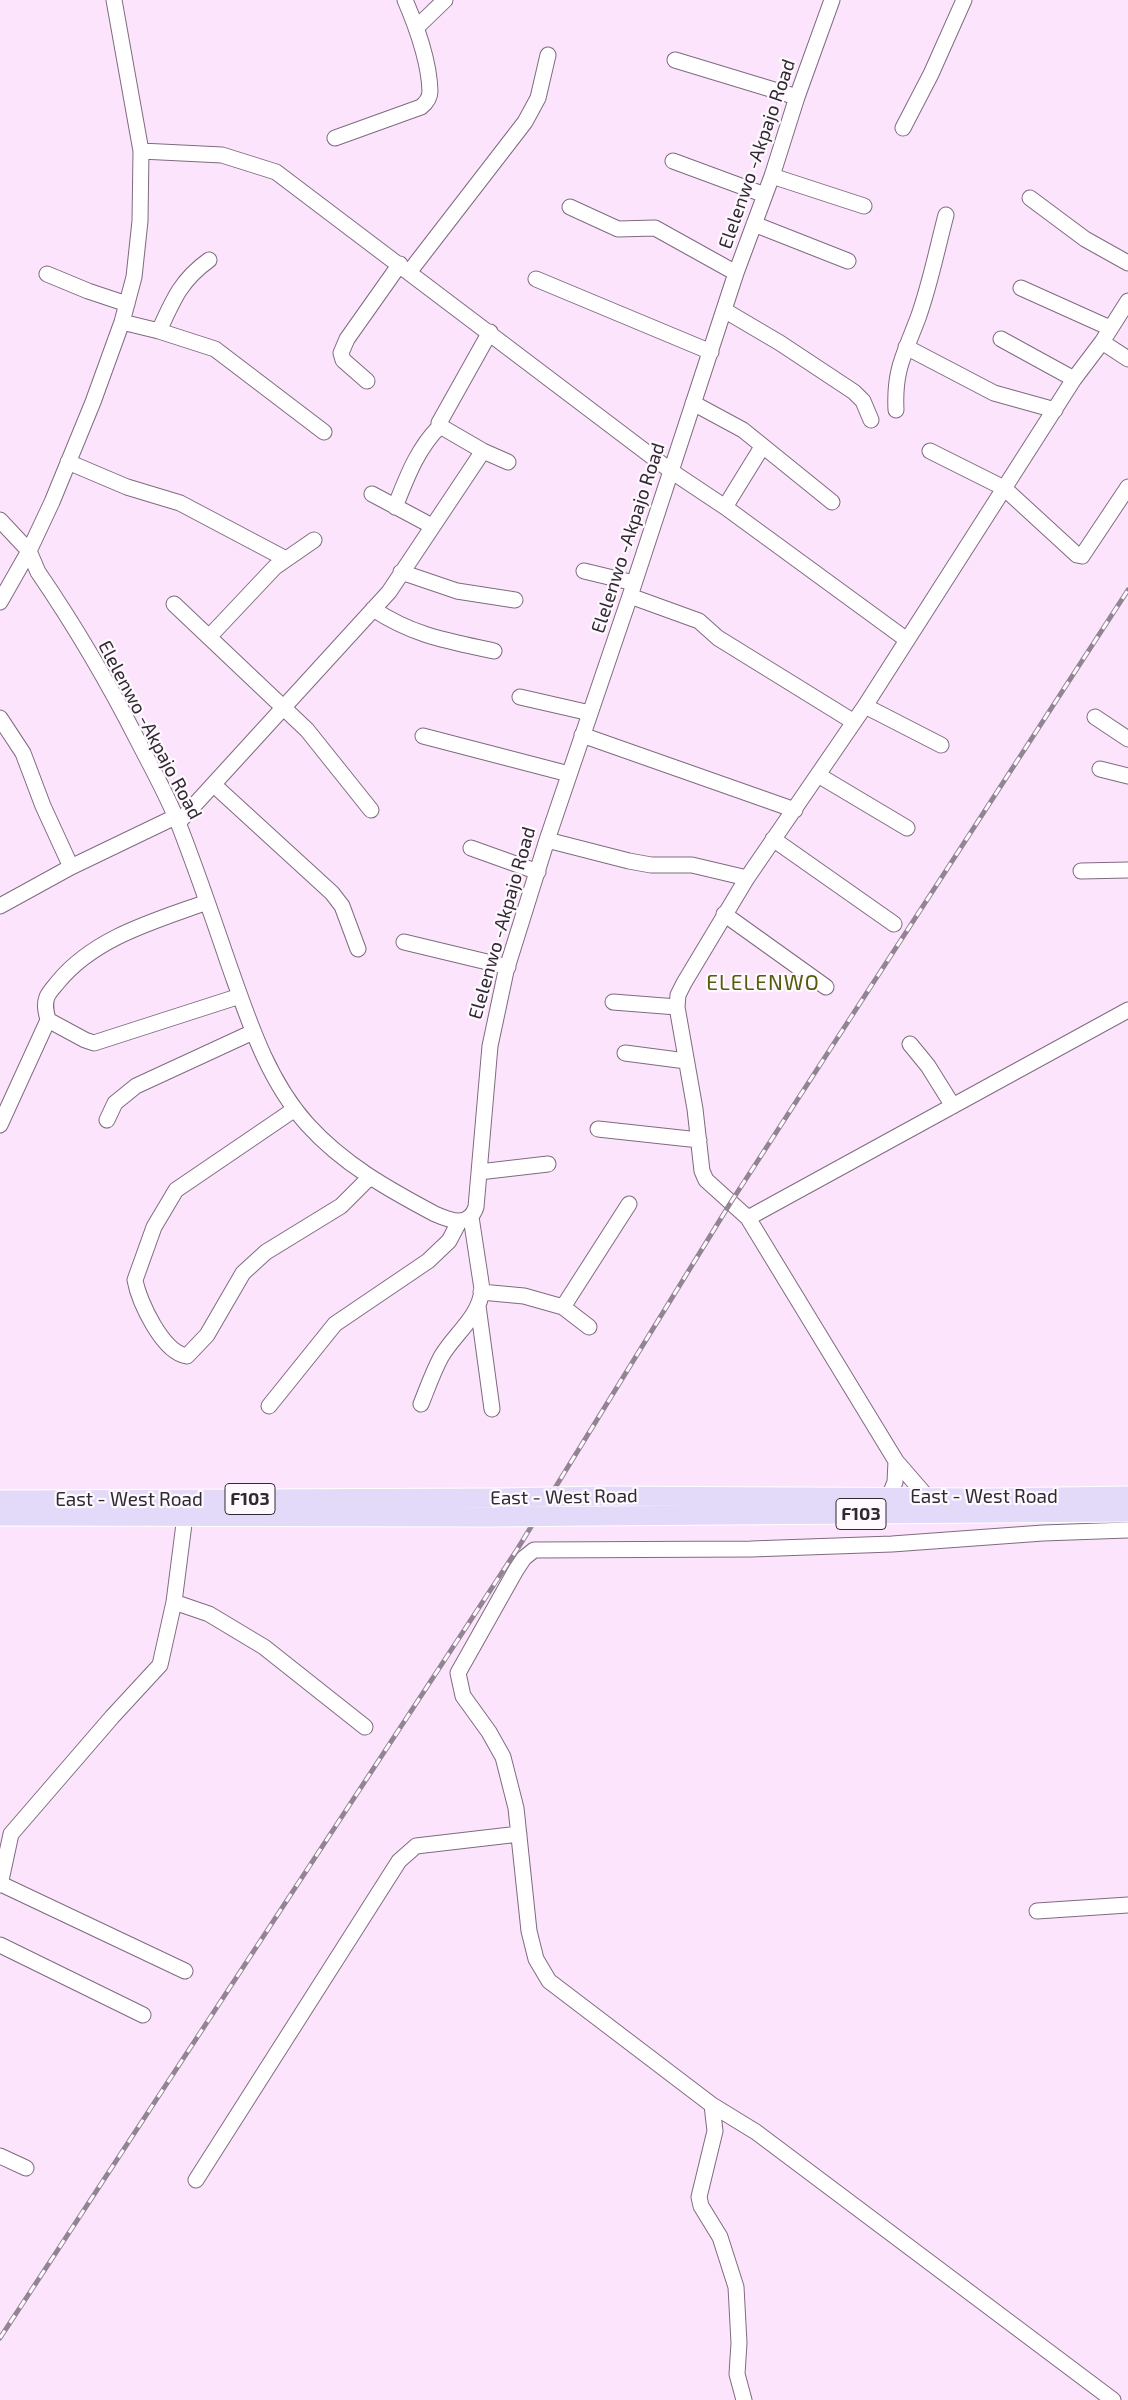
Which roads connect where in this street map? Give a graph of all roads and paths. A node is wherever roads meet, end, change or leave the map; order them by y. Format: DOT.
graph roads {
  1 [pos="114,0"];
  2 [pos="406,0"];
  3 [pos="445,0"];
  4 [pos="832,0"];
  5 [pos="964,0"];
  6 [pos="417,27"];
  7 [pos="548,55"];
  8 [pos="675,60"];
  9 [pos="797,97"];
  10 [pos="903,128"];
  11 [pos="335,138"];
  12 [pos="141,151"];
  13 [pos="674,161"];
  14 [pos="772,176"];
  15 [pos="765,195"];
  16 [pos="1030,198"];
  17 [pos="864,206"];
  18 [pos="570,207"];
  19 [pos="946,215"];
  20 [pos="754,224"];
  21 [pos="210,260"];
  22 [pos="848,261"];
  23 [pos="1128,263"];
  24 [pos="405,267"];
  25 [pos="736,273"];
  26 [pos="47,274"];
  27 [pos="536,279"];
  28 [pos="1021,288"];
  29 [pos="1128,300"];
  30 [pos="127,304"];
  31 [pos="724,310"];
  32 [pos="122,322"];
  33 [pos="1110,328"];
  34 [pos="159,330"];
  35 [pos="490,332"];
  36 [pos="1002,340"];
  37 [pos="1102,342"];
  38 [pos="906,348"];
  39 [pos="711,352"];
  40 [pos="1128,359"];
  41 [pos="1074,379"];
  42 [pos="367,381"];
  43 [pos="693,403"];
  44 [pos="896,410"];
  45 [pos="1055,410"];
  46 [pos="871,420"];
  47 [pos="440,426"];
  48 [pos="324,432"];
  49 [pos="762,447"];
  50 [pos="482,451"];
  51 [pos="930,451"];
  52 [pos="68,462"];
  53 [pos="508,462"];
  54 [pos="671,471"];
  55 [pos="1128,487"];
  56 [pos="1004,488"];
  57 [pos="372,494"];
  58 [pos="832,502"];
  59 [pos="395,507"];
  60 [pos="725,507"];
  61 [pos="0,520"];
  62 [pos="432,526"];
  63 [pos="314,540"];
  64 [pos="29,552"];
  65 [pos="284,558"];
  66 [pos="584,571"];
  67 [pos="401,572"];
  68 [pos="632,590"];
  69 [pos="515,600"];
  70 [pos="0,602"];
  71 [pos="174,604"];
  72 [pos="373,609"];
  73 [pos="209,637"];
  74 [pos="907,640"];
  75 [pos="494,651"];
  76 [pos="520,697"];
  77 [pos="865,706"];
  78 [pos="284,708"];
  79 [pos="590,713"];
  80 [pos="1095,717"];
  81 [pos="0,718"];
  82 [pos="854,722"];
  83 [pos="582,735"];
  84 [pos="423,736"];
  85 [pos="1128,739"];
  86 [pos="941,745"];
  87 [pos="1100,769"];
  88 [pos="569,774"];
  89 [pos="818,774"];
  90 [pos="1128,776"];
  91 [pos="214,785"];
  92 [pos="371,810"];
  93 [pos="795,810"];
  94 [pos="177,820"];
  95 [pos="907,828"];
  96 [pos="772,839"];
  97 [pos="547,840"];
  98 [pos="470,848"];
  99 [pos="70,867"];
  100 [pos="1128,870"];
  101 [pos="1081,871"];
  102 [pos="538,872"];
  103 [pos="747,878"];
  104 [pos="207,902"];
  105 [pos="0,906"];
  106 [pos="724,914"];
  107 [pos="894,924"];
  108 [pos="404,942"];
  109 [pos="358,949"];
  110 [pos="508,967"];
  111 [pos="826,987"];
  112 [pos="240,996"];
  113 [pos="613,1002"];
  114 [pos="677,1007"];
  115 [pos="1128,1010"];
  116 [pos="48,1020"];
  117 [pos="253,1032"];
  118 [pos="910,1044"];
  119 [pos="625,1053"];
  120 [pos="686,1061"];
  121 [pos="953,1106"];
  122 [pos="295,1109"];
  123 [pos="107,1120"];
  124 [pos="0,1125"];
  125 [pos="598,1129"];
  126 [pos="699,1140"];
  127 [pos="548,1164"];
  128 [pos="479,1172"];
  129 [pos="370,1177"];
  130 [pos="629,1204"];
  131 [pos="748,1218"];
  132 [pos="465,1219"];
  133 [pos="480,1299"];
  134 [pos="563,1306"];
  135 [pos="589,1327"];
  136 [pos="421,1404"];
  137 [pos="269,1406"];
  138 [pos="492,1409"];
  139 [pos="896,1461"];
  140 [pos="1128,1496"];
  141 [pos="890,1497"];
  142 [pos="928,1498"];
  143 [pos="0,1500"];
  144 [pos="1128,1512"];
  145 [pos="0,1516"];
  146 [pos="185,1516"];
  147 [pos="1106,1521"];
  148 [pos="1128,1530"];
  149 [pos="174,1602"];
  150 [pos="365,1727"];
  151 [pos="518,1834"];
  152 [pos="0,1885"];
  153 [pos="1128,1905"];
  154 [pos="1037,1911"];
  155 [pos="0,1945"];
  156 [pos="185,1971"];
  157 [pos="143,2015"];
  158 [pos="712,2105"];
  159 [pos="0,2156"];
  160 [pos="26,2168"];
  161 [pos="196,2180"];
  162 [pos="744,2400"];
  163 [pos="1113,2400"];
  1 -- 12 [label="street"];
  2 -- 6 [label="street"];
  3 -- 6 [label="street"];
  4 -- 9 [label="street, Elelenwo -Akpajo Road"];
  5 -- 10 [label="street"];
  6 -- 11 [label="street"];
  7 -- 24 [label="street"];
  8 -- 9 [label="street"];
  9 -- 14 [label="street, Elelenwo -Akpajo Road"];
  12 -- 24 [label="street"];
  12 -- 30 [label="street"];
  13 -- 15 [label="street"];
  14 -- 15 [label="street, Elelenwo -Akpajo Road"];
  14 -- 17 [label="street"];
  15 -- 20 [label="street, Elelenwo -Akpajo Road"];
  16 -- 23 [label="street"];
  18 -- 25 [label="street"];
  19 -- 38 [label="street"];
  20 -- 22 [label="street"];
  20 -- 25 [label="street, Elelenwo -Akpajo Road"];
  21 -- 34 [label="street"];
  24 -- 35 [label="street"];
  24 -- 42 [label="street"];
  25 -- 31 [label="street, Elelenwo -Akpajo Road"];
  26 -- 30 [label="street"];
  27 -- 39 [label="street"];
  28 -- 33 [label="street"];
  29 -- 33 [label="street"];
  30 -- 32 [label="street"];
  31 -- 39 [label="street, Elelenwo -Akpajo Road"];
  31 -- 46 [label="street"];
  32 -- 34 [label="street"];
  32 -- 52 [label="street"];
  33 -- 37 [label="street"];
  34 -- 48 [label="street"];
  35 -- 47 [label="street"];
  35 -- 54 [label="street"];
  36 -- 41 [label="street"];
  37 -- 40 [label="street"];
  37 -- 41 [label="street"];
  38 -- 44 [label="street"];
  38 -- 45 [label="street"];
  39 -- 43 [label="street, Elelenwo -Akpajo Road"];
  41 -- 45 [label="street"];
  43 -- 49 [label="street"];
  43 -- 54 [label="street, Elelenwo -Akpajo Road"];
  45 -- 56 [label="street"];
  47 -- 50 [label="street"];
  47 -- 59 [label="street"];
  49 -- 58 [label="street"];
  49 -- 60 [label="street"];
  50 -- 53 [label="street"];
  50 -- 62 [label="street"];
  51 -- 56 [label="street"];
  52 -- 64 [label="street"];
  52 -- 65 [label="street"];
  54 -- 60 [label="street"];
  54 -- 68 [label="street, Elelenwo -Akpajo Road"];
  55 -- 56 [label="street"];
  56 -- 74 [label="street"];
  57 -- 59 [label="street"];
  59 -- 62 [label="street"];
  60 -- 74 [label="street"];
  61 -- 64 [label="street, Elelenwo -Akpajo Road"];
  62 -- 67 [label="street"];
  63 -- 65 [label="street"];
  64 -- 70 [label="street"];
  64 -- 94 [label="street, Elelenwo -Akpajo Road"];
  65 -- 73 [label="street"];
  66 -- 68 [label="street"];
  67 -- 69 [label="street"];
  67 -- 72 [label="street"];
  68 -- 79 [label="street, Elelenwo -Akpajo Road"];
  68 -- 82 [label="street"];
  71 -- 73 [label="street"];
  72 -- 75 [label="street"];
  72 -- 78 [label="street"];
  73 -- 78 [label="street"];
  74 -- 77 [label="street"];
  76 -- 79 [label="street"];
  77 -- 82 [label="street"];
  77 -- 86 [label="street"];
  78 -- 91 [label="street"];
  78 -- 92 [label="street"];
  79 -- 83 [label="street, Elelenwo -Akpajo Road"];
  80 -- 85 [label="street"];
  81 -- 99 [label="street"];
  82 -- 89 [label="street"];
  83 -- 88 [label="street, Elelenwo -Akpajo Road"];
  83 -- 93 [label="street"];
  84 -- 88 [label="street"];
  87 -- 90 [label="street"];
  88 -- 97 [label="street, Elelenwo -Akpajo Road"];
  89 -- 93 [label="street"];
  89 -- 95 [label="street"];
  91 -- 94 [label="street"];
  91 -- 109 [label="street"];
  93 -- 96 [label="street"];
  94 -- 99 [label="street"];
  94 -- 104 [label="street, Elelenwo -Akpajo Road"];
  96 -- 103 [label="street"];
  96 -- 107 [label="street"];
  97 -- 102 [label="street, Elelenwo -Akpajo Road"];
  97 -- 103 [label="street"];
  98 -- 102 [label="street"];
  99 -- 105 [label="street"];
  100 -- 101 [label="street"];
  102 -- 110 [label="street, Elelenwo -Akpajo Road"];
  103 -- 106 [label="street"];
  104 -- 112 [label="street, Elelenwo -Akpajo Road"];
  104 -- 116 [label="street"];
  106 -- 111 [label="street"];
  106 -- 114 [label="street"];
  108 -- 110 [label="street"];
  110 -- 128 [label="street, Elelenwo -Akpajo Road"];
  112 -- 116 [label="street"];
  112 -- 117 [label="street, Elelenwo -Akpajo Road"];
  113 -- 114 [label="street"];
  114 -- 120 [label="street"];
  115 -- 121 [label="street"];
  116 -- 124 [label="street"];
  117 -- 122 [label="street, Elelenwo -Akpajo Road"];
  117 -- 123 [label="street"];
  118 -- 121 [label="street"];
  119 -- 120 [label="street"];
  120 -- 126 [label="street"];
  121 -- 131 [label="street"];
  122 -- 129 [label="street, Elelenwo -Akpajo Road"];
  122 -- 129 [label="street"];
  125 -- 126 [label="street"];
  126 -- 131 [label="street"];
  127 -- 128 [label="street"];
  128 -- 132 [label="street, Elelenwo -Akpajo Road"];
  129 -- 132 [label="street, Elelenwo -Akpajo Road"];
  130 -- 134 [label="street"];
  131 -- 139 [label="street"];
  132 -- 133 [label="street"];
  132 -- 137 [label="street"];
  133 -- 134 [label="street"];
  133 -- 136 [label="street"];
  133 -- 138 [label="street"];
  134 -- 135 [label="street"];
  139 -- 141 [label="street"];
  139 -- 142 [label="street"];
  140 -- 142 [label="main road, East - West Road / F103"];
  141 -- 142 [label="main road, East - West Road / F103"];
  141 -- 143 [label="main road, East - West Road / F103, bridge"];
  144 -- 147 [label="main road, East - West Road / F103"];
  145 -- 146 [label="main road, East - West Road / F103"];
  146 -- 147 [label="main road, East - West Road / F103, bridge"];
  146 -- 149 [label="street"];
  147 -- 148 [label="street"];
  147 -- 151 [label="street"];
  149 -- 150 [label="street"];
  149 -- 152 [label="street"];
  151 -- 158 [label="street"];
  151 -- 161 [label="street"];
  152 -- 156 [label="street"];
  153 -- 154 [label="street"];
  155 -- 157 [label="street"];
  158 -- 162 [label="street"];
  158 -- 163 [label="street"];
  159 -- 160 [label="street"];
}
